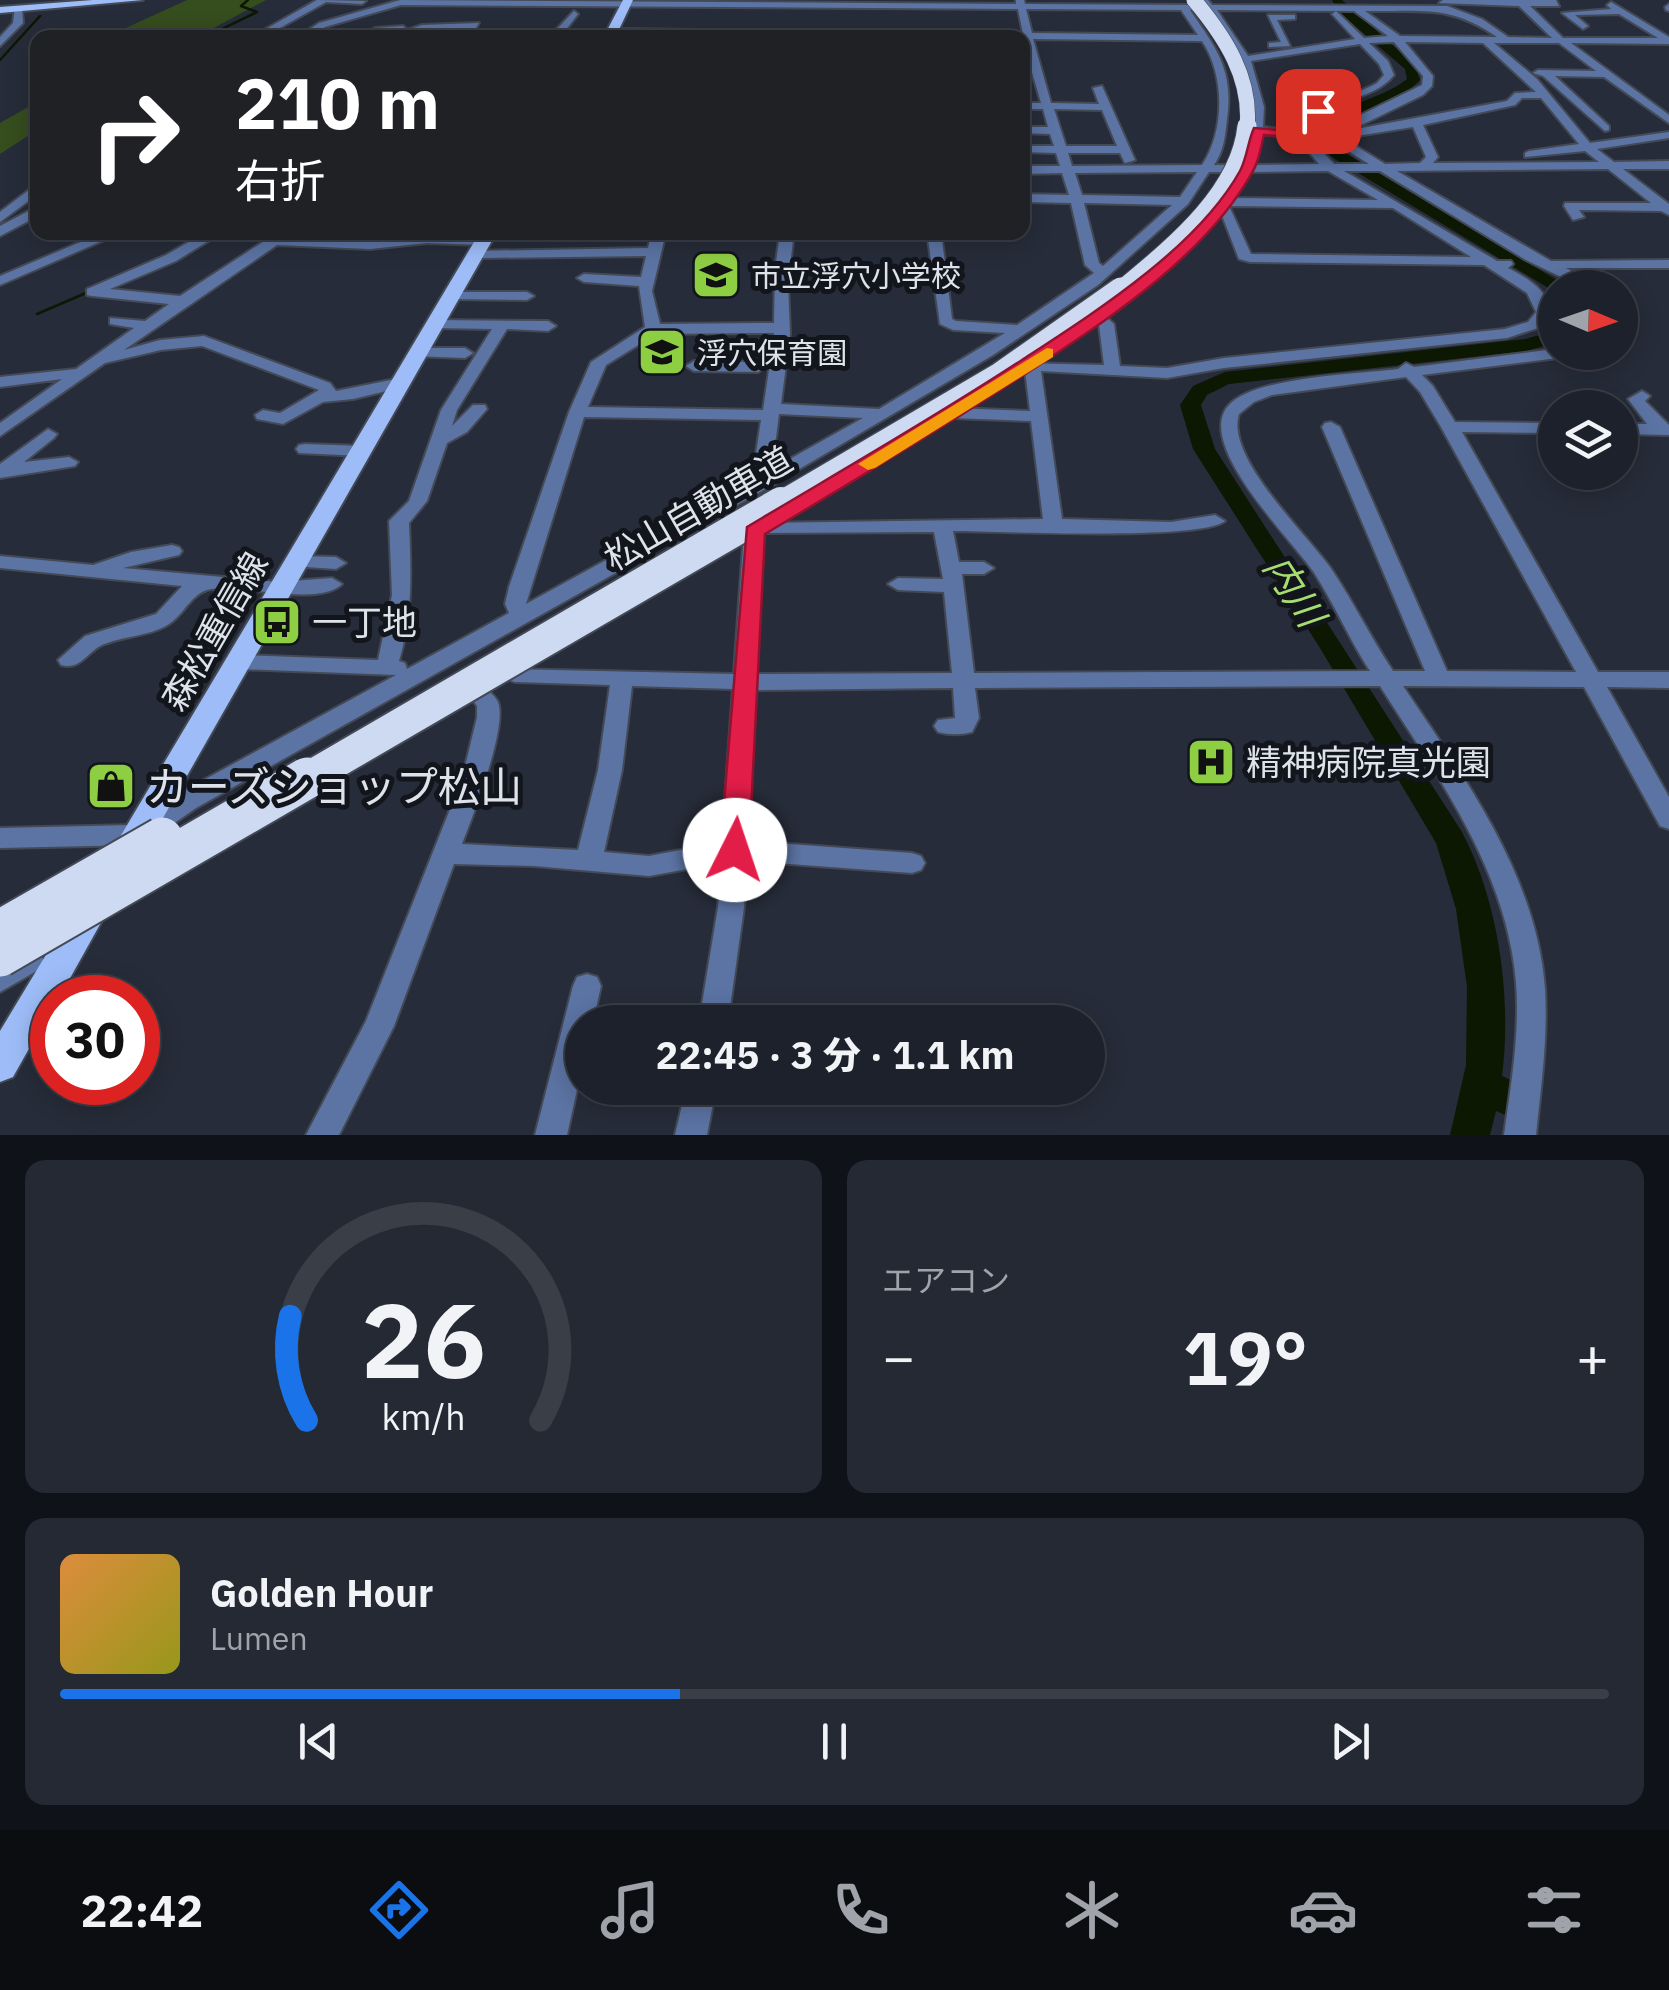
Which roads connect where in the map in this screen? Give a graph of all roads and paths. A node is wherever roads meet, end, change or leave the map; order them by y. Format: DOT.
graph roads {
  1 [pos="138,0"];
  2 [pos="296,0"];
  3 [pos="322,1"];
  4 [pos="362,1"];
  5 [pos="1433,1"];
  6 [pos="406,2"];
  7 [pos="536,2"];
  8 [pos="1244,2"];
  9 [pos="1554,2"];
  10 [pos="713,3"];
  11 [pos="731,3"];
  12 [pos="822,3"];
  13 [pos="899,3"];
  14 [pos="1196,3"];
  15 [pos="1472,3"];
  16 [pos="1021,4"];
  17 [pos="1068,4"];
  18 [pos="1144,4"];
  19 [pos="1272,4"];
  20 [pos="564,5"];
  21 [pos="1350,5"];
  22 [pos="676,6"];
  23 [pos="1524,6"];
  24 [pos="1605,7"];
  25 [pos="498,8"];
  26 [pos="956,8"];
  27 [pos="1485,8"];
  28 [pos="15,9"];
  29 [pos="1314,9"];
  30 [pos="1414,9"];
  31 [pos="1446,9"];
  32 [pos="1542,9"];
  33 [pos="1332,10"];
  34 [pos="1569,11"];
  35 [pos="465,12"];
  36 [pos="653,13"];
  37 [pos="1293,13"];
  38 [pos="574,14"];
  39 [pos="1470,18"];
  40 [pos="1496,18"];
  41 [pos="619,19"];
  42 [pos="1422,20"];
  43 [pos="434,22"];
  44 [pos="933,22"];
  45 [pos="1448,22"];
  46 [pos="347,25"];
  47 [pos="476,25"];
  48 [pos="1648,25"];
  49 [pos="320,26"];
  50 [pos="662,26"];
  51 [pos="758,26"];
  52 [pos="1545,26"];
  53 [pos="1579,26"];
  54 [pos="1598,26"];
  55 [pos="1620,26"];
  56 [pos="269,30"];
  57 [pos="276,30"];
  58 [pos="313,30"];
  59 [pos="371,30"];
  60 [pos="404,30"];
  61 [pos="562,30"];
  62 [pos="682,30"];
  63 [pos="745,30"];
  64 [pos="821,30"];
  65 [pos="934,30"];
  66 [pos="1027,30"];
  67 [pos="1,32"];
  68 [pos="1308,32"];
  69 [pos="1030,36"];
  70 [pos="1078,37"];
  71 [pos="1206,38"];
  72 [pos="1395,38"];
  73 [pos="1504,38"];
  74 [pos="1362,40"];
  75 [pos="1559,40"];
  76 [pos="1594,40"];
  77 [pos="1632,40"];
  78 [pos="1346,42"];
  79 [pos="0,43"];
  80 [pos="1488,44"];
  81 [pos="1319,45"];
  82 [pos="1514,47"];
  83 [pos="1276,49"];
  84 [pos="1576,52"];
  85 [pos="1601,52"];
  86 [pos="1084,54"];
  87 [pos="1246,59"];
  88 [pos="1030,70"];
  89 [pos="1523,72"];
  90 [pos="1546,73"];
  91 [pos="1606,74"];
  92 [pos="1098,88"];
  93 [pos="1527,94"];
  94 [pos="1545,101"];
  95 [pos="1576,102"];
  96 [pos="1106,107"];
  97 [pos="1662,110"];
  98 [pos="1030,111"];
  99 [pos="1049,116"];
  100 [pos="1030,120"];
  101 [pos="1669,120"];
  102 [pos="1416,122"];
  103 [pos="1030,126"];
  104 [pos="1569,128"];
  105 [pos="1258,130"];
  106 [pos="1669,135"];
  107 [pos="1303,136"];
  108 [pos="1342,136"];
  109 [pos="1585,145"];
  110 [pos="1125,150"];
  111 [pos="1030,152"];
  112 [pos="1061,152"];
  113 [pos="1529,155"];
  114 [pos="1432,157"];
  115 [pos="1474,158"];
  116 [pos="1669,165"];
  117 [pos="1548,166"];
  118 [pos="1611,166"];
  119 [pos="1207,168"];
  120 [pos="1379,168"];
  121 [pos="1422,168"];
  122 [pos="1248,169"];
  123 [pos="1337,169"];
  124 [pos="1030,170"];
  125 [pos="1067,170"];
  126 [pos="1132,170"];
  127 [pos="1557,181"];
  128 [pos="30,184"];
  129 [pos="30,195"];
  130 [pos="1030,198"];
  131 [pos="1077,200"];
  132 [pos="1184,201"];
  133 [pos="1222,204"];
  134 [pos="1396,204"];
  135 [pos="0,208"];
  136 [pos="1667,208"];
  137 [pos="30,215"];
  138 [pos="1578,217"];
  139 [pos="0,218"];
  140 [pos="0,232"];
  141 [pos="98,240"];
  142 [pos="204,240"];
  143 [pos="277,240"];
  144 [pos="318,240"];
  145 [pos="420,240"];
  146 [pos="447,240"];
  147 [pos="657,240"];
  148 [pos="786,240"];
  149 [pos="935,240"];
  150 [pos="484,242"];
  151 [pos="653,252"];
  152 [pos="1493,263"];
  153 [pos="1542,264"];
  154 [pos="1669,264"];
  155 [pos="1556,270"];
  156 [pos="1103,273"];
  157 [pos="584,278"];
  158 [pos="0,280"];
  159 [pos="646,282"];
  160 [pos="452,296"];
  161 [pos="527,296"];
  162 [pos="184,301"];
  163 [pos="1099,318"];
  164 [pos="115,322"];
  165 [pos="436,323"];
  166 [pos="502,325"];
  167 [pos="149,326"];
  168 [pos="548,326"];
  169 [pos="653,328"];
  170 [pos="782,328"];
  171 [pos="1021,330"];
  172 [pos="1382,348"];
  173 [pos="419,353"];
  174 [pos="1538,355"];
  175 [pos="100,358"];
  176 [pos="779,358"];
  177 [pos="480,361"];
  178 [pos="694,366"];
  179 [pos="1030,367"];
  180 [pos="1113,371"];
  181 [pos="1409,371"];
  182 [pos="79,372"];
  183 [pos="0,382"];
  184 [pos="401,382"];
  185 [pos="326,396"];
  186 [pos="1642,396"];
  187 [pos="479,408"];
  188 [pos="577,412"];
  189 [pos="771,412"];
  190 [pos="954,413"];
  191 [pos="882,414"];
  192 [pos="263,415"];
  193 [pos="1039,416"];
  194 [pos="1450,427"];
  195 [pos="1331,428"];
  196 [pos="1538,428"];
  197 [pos="1638,429"];
  198 [pos="1665,430"];
  199 [pos="0,431"];
  200 [pos="48,434"];
  201 [pos="444,438"];
  202 [pos="305,449"];
  203 [pos="362,450"];
  204 [pos="69,462"];
  205 [pos="2,471"];
  206 [pos="761,484"];
  207 [pos="944,502"];
  208 [pos="1215,521"];
  209 [pos="939,525"];
  210 [pos="1054,525"];
  211 [pos="759,529"];
  212 [pos="172,551"];
  213 [pos="0,562"];
  214 [pos="298,562"];
  215 [pos="984,568"];
  216 [pos="94,572"];
  217 [pos="952,577"];
  218 [pos="209,582"];
  219 [pos="898,584"];
  220 [pos="283,588"];
  221 [pos="521,616"];
  222 [pos="69,660"];
  223 [pos="239,662"];
  224 [pos="386,668"];
  225 [pos="426,669"];
  226 [pos="515,674"];
  227 [pos="622,676"];
  228 [pos="1383,678"];
  229 [pos="1440,678"];
  230 [pos="1590,679"];
  231 [pos="1669,680"];
  232 [pos="748,682"];
  233 [pos="480,695"];
  234 [pos="970,697"];
  235 [pos="946,726"];
  236 [pos="1669,819"];
  237 [pos="137,836"];
  238 [pos="0,838"];
  239 [pos="735,850"];
  240 [pos="446,854"];
  241 [pos="588,863"];
  242 [pos="912,864"];
  243 [pos="0,912"];
  244 [pos="0,932"];
  245 [pos="77,932"];
  246 [pos="0,956"];
  247 [pos="0,980"];
  248 [pos="587,986"];
  249 [pos="716,1005"];
  250 [pos="0,1066"];
  251 [pos="697,1105"];
  252 [pos="325,1134"];
  253 [pos="551,1135"];
  254 [pos="691,1135"];
  255 [pos="1520,1135"];
  1 -- 28 [label="main road"];
  2 -- 3 [label="street"];
  3 -- 4 [label="street"];
  3 -- 49 [label="street"];
  3 -- 56 [label="street"];
  3 -- 57 [label="street"];
  5 -- 15 [label="street"];
  5 -- 31 [label="street"];
  6 -- 35 [label="street"];
  6 -- 46 [label="street"];
  7 -- 20 [label="street"];
  7 -- 25 [label="street"];
  8 -- 14 [label="street"];
  9 -- 23 [label="street"];
  9 -- 34 [label="street"];
  10 -- 11 [label="street"];
  10 -- 22 [label="street"];
  11 -- 12 [label="street"];
  12 -- 13 [label="street"];
  12 -- 64 [label="street"];
  13 -- 26 [label="street"];
  14 -- 18 [label="street"];
  14 -- 19 [label="street"];
  14 -- 71 [label="street"];
  14 -- 87 [label="street"];
  14 -- 244 [label="highway, 松山自動車道, bridge"];
  14 -- 246 [label="highway, 松山自動車道, bridge"];
  15 -- 23 [label="street"];
  15 -- 27 [label="street"];
  16 -- 17 [label="street"];
  16 -- 26 [label="street"];
  16 -- 66 [label="street"];
  17 -- 18 [label="street"];
  17 -- 70 [label="street"];
  19 -- 37 [label="street"];
  20 -- 41 [label="street"];
  21 -- 30 [label="street"];
  21 -- 33 [label="street"];
  21 -- 72 [label="street"];
  22 -- 41 [label="street"];
  23 -- 32 [label="street"];
  23 -- 52 [label="street"];
  24 -- 34 [label="street"];
  24 -- 48 [label="street"];
  24 -- 55 [label="street"];
  25 -- 35 [label="street"];
  25 -- 35 [label="street"];
  28 -- 67 [label="street"];
  28 -- 79 [label="street"];
  29 -- 33 [label="street"];
  29 -- 37 [label="street"];
  29 -- 78 [label="street"];
  30 -- 31 [label="street"];
  30 -- 42 [label="street"];
  31 -- 39 [label="street"];
  33 -- 74 [label="street"];
  34 -- 53 [label="street"];
  35 -- 43 [label="street"];
  35 -- 47 [label="street"];
  36 -- 41 [label="street"];
  37 -- 83 [label="street"];
  38 -- 61 [label="street"];
  39 -- 40 [label="street"];
  39 -- 45 [label="street"];
  39 -- 73 [label="street"];
  41 -- 50 [label="street"];
  41 -- 62 [label="street"];
  43 -- 60 [label="street"];
  44 -- 65 [label="street"];
  46 -- 49 [label="street"];
  46 -- 59 [label="street"];
  48 -- 55 [label="street"];
  48 -- 77 [label="street"];
  49 -- 58 [label="street"];
  51 -- 63 [label="street"];
  52 -- 53 [label="street"];
  52 -- 75 [label="street"];
  53 -- 54 [label="street"];
  53 -- 76 [label="street"];
  55 -- 77 [label="street"];
  68 -- 81 [label="street"];
  69 -- 70 [label="street"];
  70 -- 71 [label="street"];
  70 -- 86 [label="street"];
  71 -- 119 [label="street"];
  72 -- 74 [label="street"];
  72 -- 80 [label="street"];
  72 -- 108 [label="street"];
  73 -- 75 [label="street"];
  73 -- 80 [label="street"];
  74 -- 78 [label="street"];
  74 -- 107 [label="street"];
  75 -- 76 [label="street"];
  75 -- 84 [label="street"];
  76 -- 77 [label="street"];
  78 -- 81 [label="street"];
  80 -- 82 [label="street"];
  80 -- 89 [label="street"];
  81 -- 83 [label="street"];
  83 -- 87 [label="street"];
  84 -- 85 [label="street"];
  84 -- 91 [label="street"];
  87 -- 105 [label="street"];
  88 -- 99 [label="street"];
  89 -- 90 [label="street"];
  89 -- 93 [label="street"];
  89 -- 94 [label="street"];
  90 -- 91 [label="street"];
  90 -- 95 [label="street"];
  91 -- 97 [label="street"];
  92 -- 96 [label="street"];
  93 -- 94 [label="street"];
  93 -- 102 [label="street"];
  94 -- 95 [label="street"];
  94 -- 104 [label="street"];
  95 -- 104 [label="street"];
  96 -- 99 [label="street"];
  96 -- 110 [label="street"];
  97 -- 101 [label="street"];
  98 -- 99 [label="street"];
  99 -- 100 [label="street"];
  99 -- 103 [label="street"];
  99 -- 112 [label="street"];
  102 -- 108 [label="street"];
  102 -- 114 [label="street"];
  104 -- 109 [label="street"];
  105 -- 107 [label="street"];
  105 -- 122 [label="street"];
  106 -- 109 [label="street"];
  107 -- 108 [label="street"];
  107 -- 123 [label="street"];
  108 -- 120 [label="street"];
  109 -- 113 [label="street"];
  109 -- 118 [label="street"];
  110 -- 112 [label="street"];
  110 -- 126 [label="street"];
  111 -- 112 [label="street"];
  112 -- 125 [label="street"];
  114 -- 115 [label="street"];
  114 -- 121 [label="street"];
  116 -- 118 [label="street"];
  117 -- 118 [label="street"];
  117 -- 121 [label="street"];
  117 -- 127 [label="street"];
  118 -- 136 [label="street"];
  119 -- 122 [label="street"];
  119 -- 126 [label="street"];
  119 -- 132 [label="street"];
  120 -- 121 [label="street"];
  120 -- 123 [label="street"];
  120 -- 153 [label="street"];
  122 -- 123 [label="street"];
  122 -- 133 [label="street"];
  123 -- 134 [label="street"];
  124 -- 125 [label="street"];
  125 -- 126 [label="street"];
  125 -- 131 [label="street"];
  128 -- 135 [label="street"];
  129 -- 139 [label="street"];
  130 -- 131 [label="street"];
  131 -- 132 [label="street"];
  131 -- 156 [label="street"];
  132 -- 156 [label="street"];
  133 -- 134 [label="street"];
  133 -- 152 [label="street"];
  133 -- 163 [label="street"];
  134 -- 152 [label="street"];
  136 -- 138 [label="street"];
  137 -- 140 [label="street"];
  141 -- 158 [label="street"];
  142 -- 162 [label="street"];
  143 -- 162 [label="street"];
  144 -- 145 [label="street"];
  146 -- 150 [label="street"];
  147 -- 151 [label="street"];
  148 -- 170 [label="street"];
  149 -- 171 [label="street"];
  150 -- 151 [label="street"];
  150 -- 160 [label="main road, 森松重信線"];
  151 -- 159 [label="street"];
  152 -- 153 [label="street"];
  152 -- 172 [label="street"];
  153 -- 154 [label="street"];
  153 -- 155 [label="street"];
  156 -- 171 [label="street"];
  157 -- 159 [label="street"];
  159 -- 169 [label="street"];
  160 -- 161 [label="street"];
  160 -- 165 [label="main road, 森松重信線"];
  162 -- 167 [label="street"];
  163 -- 179 [label="street"];
  163 -- 180 [label="street"];
  164 -- 167 [label="street"];
  165 -- 166 [label="street"];
  165 -- 173 [label="main road, 森松重信線"];
  166 -- 168 [label="street"];
  166 -- 177 [label="street"];
  167 -- 175 [label="street"];
  169 -- 170 [label="street"];
  169 -- 188 [label="street"];
  170 -- 176 [label="street"];
  171 -- 191 [label="street"];
  172 -- 180 [label="street"];
  172 -- 181 [label="street"];
  173 -- 177 [label="street"];
  173 -- 184 [label="main road, 森松重信線"];
  174 -- 181 [label="street"];
  175 -- 182 [label="street"];
  175 -- 185 [label="street"];
  176 -- 178 [label="street"];
  176 -- 189 [label="street"];
  177 -- 201 [label="street"];
  179 -- 180 [label="street"];
  179 -- 190 [label="street"];
  179 -- 193 [label="street"];
  181 -- 194 [label="street"];
  181 -- 228 [label="street"];
  182 -- 183 [label="street"];
  182 -- 199 [label="street"];
  184 -- 185 [label="street"];
  184 -- 203 [label="main road, 森松重信線"];
  185 -- 192 [label="street"];
  186 -- 198 [label="street"];
  187 -- 201 [label="street"];
  188 -- 189 [label="street"];
  188 -- 221 [label="street"];
  189 -- 191 [label="street"];
  189 -- 206 [label="street"];
  190 -- 193 [label="street"];
  190 -- 211 [label="street"];
  191 -- 206 [label="street"];
  193 -- 210 [label="street"];
  194 -- 196 [label="street"];
  194 -- 230 [label="street"];
  195 -- 229 [label="street"];
  197 -- 198 [label="street"];
  200 -- 205 [label="street"];
  201 -- 224 [label="street"];
  202 -- 203 [label="street"];
  203 -- 214 [label="main road, 森松重信線"];
  204 -- 205 [label="street"];
  206 -- 221 [label="street"];
  207 -- 209 [label="street"];
  208 -- 210 [label="street"];
  209 -- 210 [label="street"];
  209 -- 211 [label="street"];
  209 -- 217 [label="street"];
  211 -- 226 [label="street"];
  211 -- 232 [label="street"];
  212 -- 216 [label="street"];
  213 -- 216 [label="street"];
  214 -- 220 [label="main road, 森松重信線"];
  214 -- 220 [label="street"];
  215 -- 217 [label="street"];
  216 -- 218 [label="street"];
  217 -- 219 [label="street"];
  217 -- 234 [label="street"];
  218 -- 220 [label="street"];
  218 -- 222 [label="street"];
  220 -- 223 [label="main road, 森松重信線"];
  221 -- 225 [label="street"];
  223 -- 224 [label="street"];
  223 -- 237 [label="main road, 森松重信線"];
  224 -- 225 [label="street"];
  225 -- 237 [label="street"];
  226 -- 227 [label="street"];
  226 -- 233 [label="street"];
  227 -- 232 [label="street"];
  227 -- 241 [label="street"];
  228 -- 229 [label="street"];
  228 -- 234 [label="street"];
  228 -- 255 [label="street"];
  229 -- 230 [label="street"];
  230 -- 231 [label="street"];
  230 -- 236 [label="street"];
  232 -- 234 [label="street"];
  232 -- 239 [label="street"];
  233 -- 240 [label="street"];
  233 -- 245 [label="street"];
  234 -- 235 [label="street"];
  237 -- 238 [label="street"];
  237 -- 243 [label="street"];
  237 -- 245 [label="main road, 森松重信線"];
  239 -- 241 [label="street"];
  239 -- 242 [label="street"];
  239 -- 249 [label="street"];
  240 -- 241 [label="street"];
  240 -- 252 [label="street"];
  245 -- 247 [label="street"];
  245 -- 250 [label="main road, 森松重信線"];
  248 -- 253 [label="street"];
  251 -- 254 [label="street"];
}
